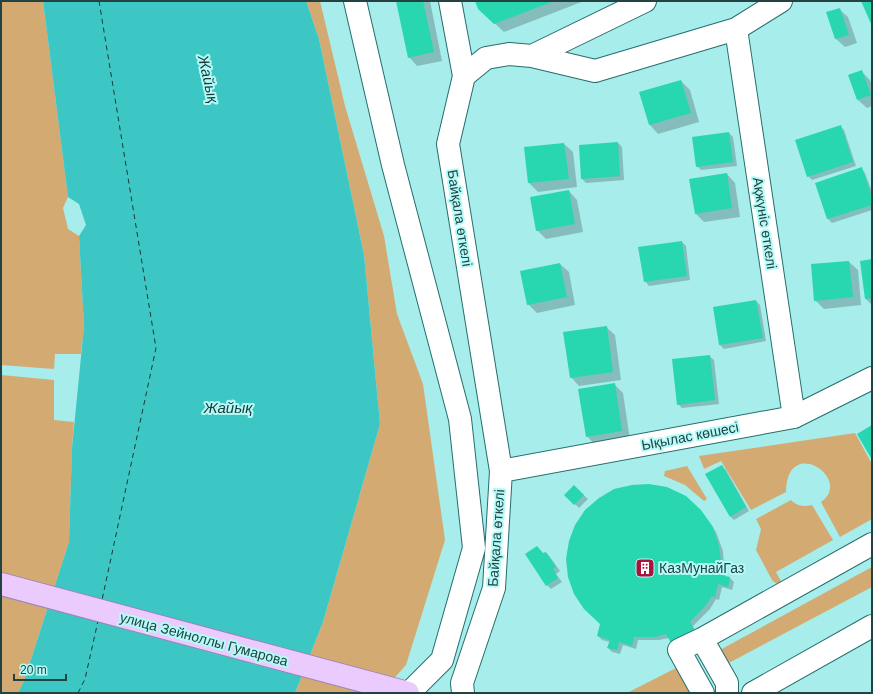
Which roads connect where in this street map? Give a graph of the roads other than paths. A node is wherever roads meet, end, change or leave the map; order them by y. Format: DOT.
graph roads {
  1 [pos="356,1"];
  2 [pos="450,1"];
  3 [pos="645,1"];
  4 [pos="781,1"];
  5 [pos="736,29"];
  6 [pos="532,56"];
  7 [pos="464,76"];
  8 [pos="872,378"];
  9 [pos="794,417"];
  10 [pos="501,471"];
  11 [pos="872,544"];
  12 [pos="1,584"];
  13 [pos="872,626"];
  14 [pos="702,639"];
  15 [pos="408,693"];
  16 [pos="463,693"];
  17 [pos="703,693"];
  18 [pos="727,693"];
  19 [pos="753,693"];
  1 -- 15 [label="street"];
  2 -- 7 [label="street"];
  3 -- 6 [label="street"];
  4 -- 5 [label="street"];
  5 -- 6 [label="street"];
  5 -- 9 [label="street, Ақжүніс өткелі"];
  6 -- 7 [label="street"];
  7 -- 10 [label="street, Байқала өткелі"];
  8 -- 9 [label="street, Ықылас көшесі"];
  9 -- 10 [label="street, Ықылас көшесі"];
  10 -- 16 [label="street, Байқала өткелі"];
  11 -- 14 [label="street"];
  12 -- 15 [label="main road, улица Зейноллы Гумарова"];
  13 -- 19 [label="street"];
  14 -- 17 [label="street"];
  14 -- 18 [label="street"];
}
